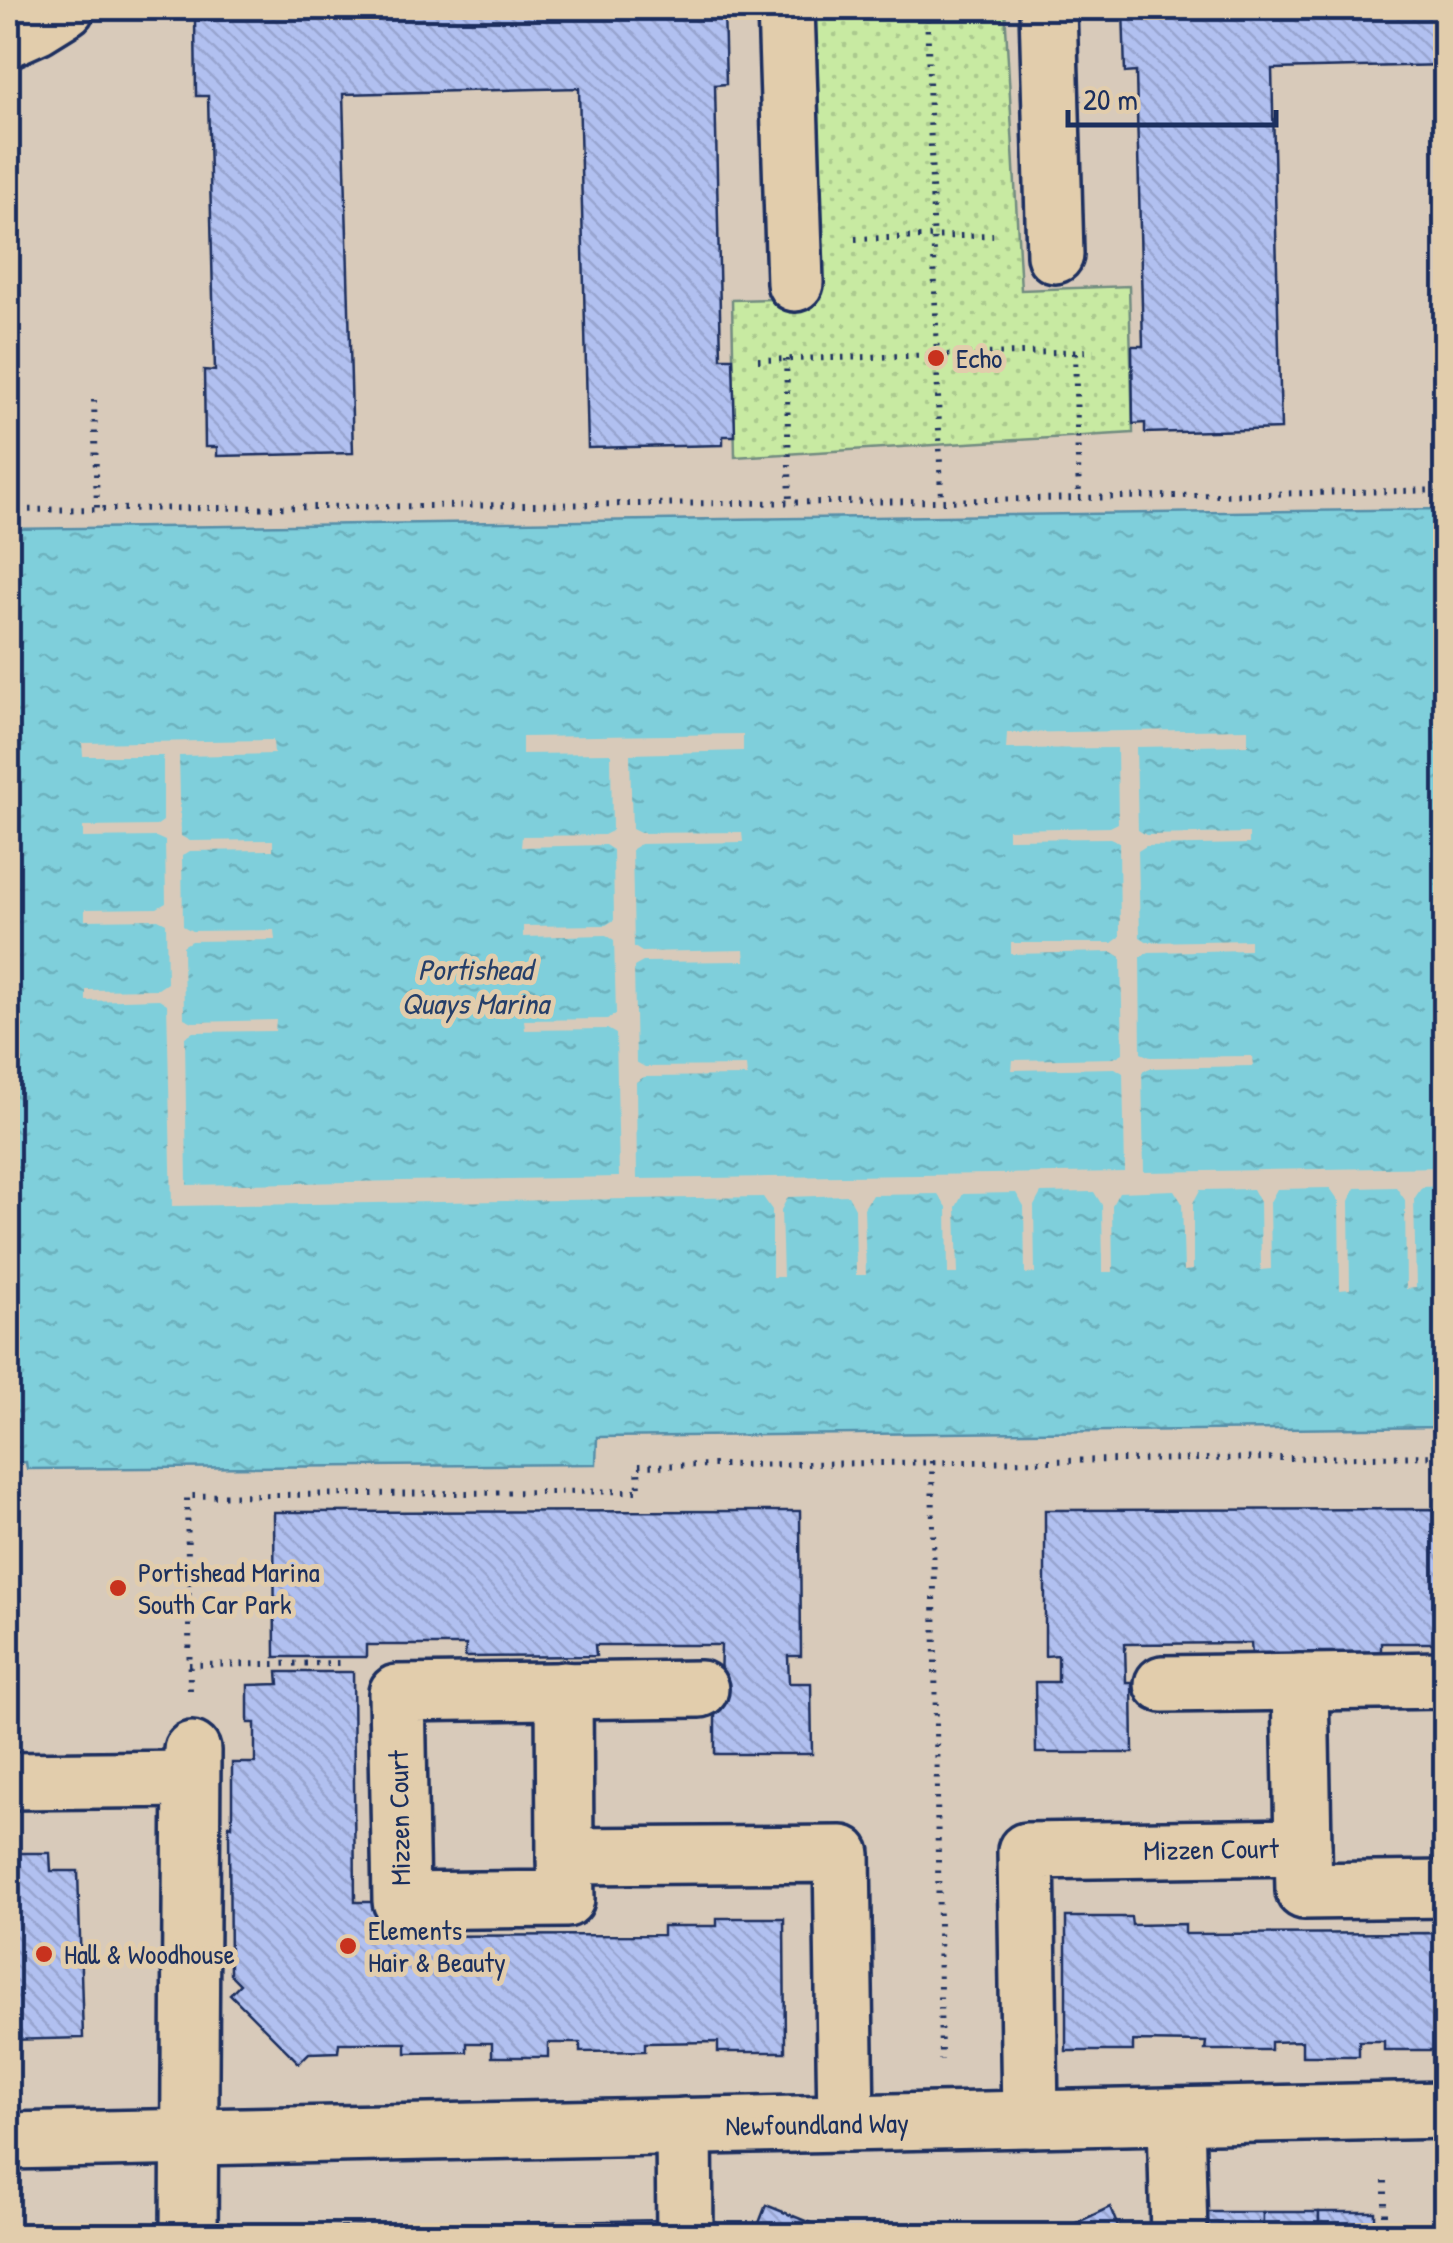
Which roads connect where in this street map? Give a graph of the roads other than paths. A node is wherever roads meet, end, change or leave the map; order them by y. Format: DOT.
graph roads {
  1 [pos="66,8"];
  2 [pos="786,8"];
  3 [pos="1048,8"];
  4 [pos="8,39"];
  5 [pos="1054,244"];
  6 [pos="794,262"];
  7 [pos="1446,1680"];
  8 [pos="1300,1682"];
  9 [pos="1163,1684"];
  10 [pos="564,1690"];
  11 [pos="700,1690"];
  12 [pos="8,1780"];
  13 [pos="1303,1848"];
  14 [pos="566,1856"];
  15 [pos="1446,1889"];
  16 [pos="1446,2110"];
  17 [pos="1176,2116"];
  18 [pos="1030,2119"];
  19 [pos="846,2123"];
  20 [pos="684,2126"];
  21 [pos="189,2136"];
  22 [pos="8,2141"];
  23 [pos="189,2236"];
  24 [pos="685,2236"];
  25 [pos="1178,2236"];
  1 -- 4 [label="street"];
  2 -- 6 [label="street"];
  3 -- 5 [label="street"];
  7 -- 8 [label="street"];
  8 -- 9 [label="street"];
  8 -- 13 [label="street, Mizzen Court"];
  10 -- 11 [label="street"];
  10 -- 14 [label="street, Mizzen Court"];
  10 -- 14 [label="street, Mizzen Court"];
  12 -- 21 [label="street"];
  13 -- 15 [label="street, Mizzen Court"];
  13 -- 18 [label="street, Mizzen Court"];
  14 -- 19 [label="street"];
  16 -- 17 [label="street, Newfoundland Way"];
  17 -- 18 [label="street, Newfoundland Way"];
  17 -- 25 [label="street"];
  18 -- 19 [label="street, Newfoundland Way"];
  19 -- 20 [label="street, Newfoundland Way"];
  20 -- 21 [label="street, Newfoundland Way"];
  20 -- 24 [label="street"];
  21 -- 22 [label="street, Newfoundland Way"];
  21 -- 23 [label="street"];
}
